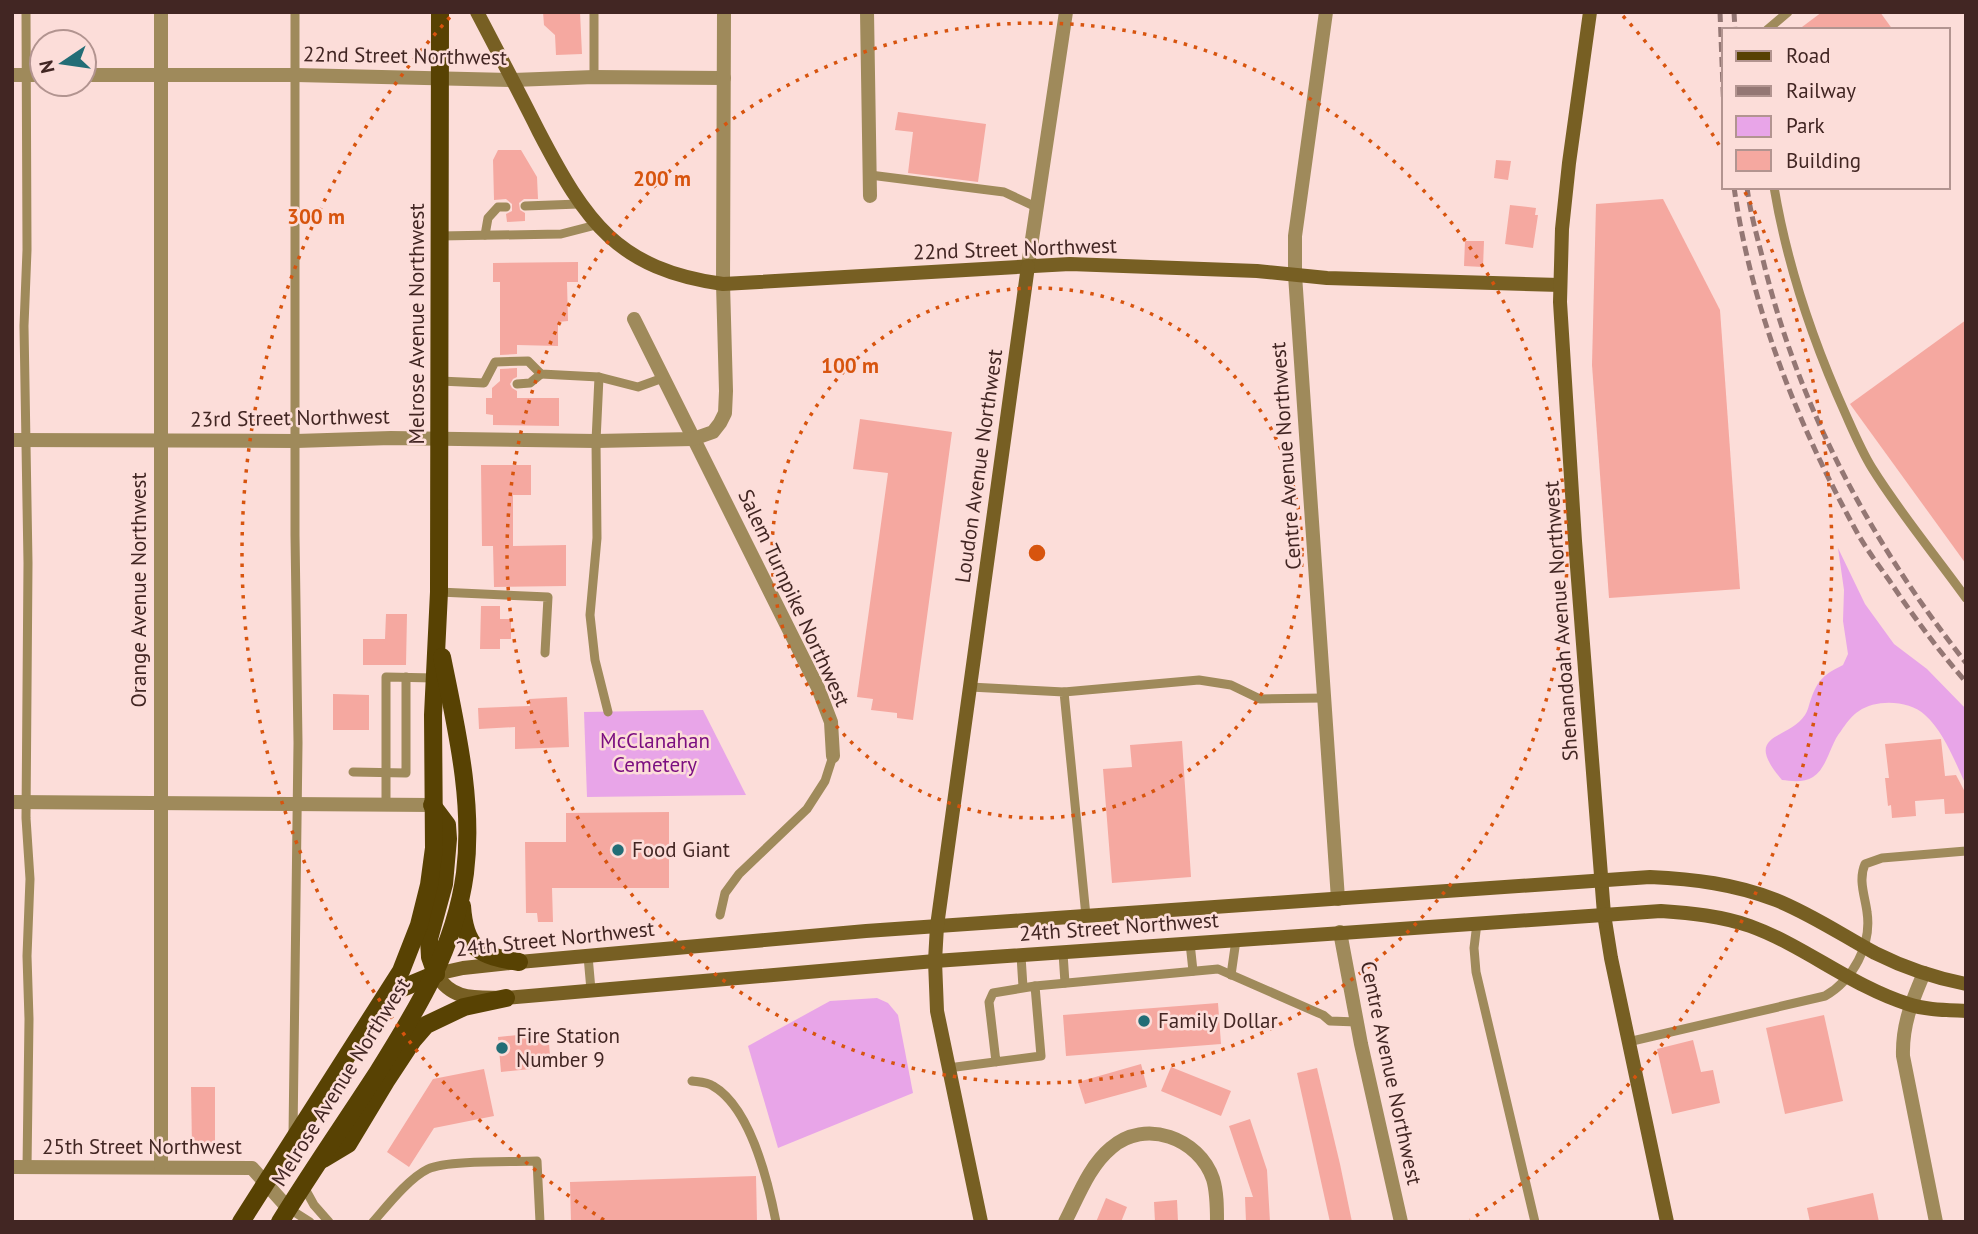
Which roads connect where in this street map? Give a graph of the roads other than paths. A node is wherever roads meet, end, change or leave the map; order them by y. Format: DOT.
graph roads {
  1 [pos="26,12"];
  2 [pos="161,12"];
  3 [pos="295,12"];
  4 [pos="440,12"];
  5 [pos="477,12"];
  6 [pos="594,12"];
  7 [pos="724,12"];
  8 [pos="867,12"];
  9 [pos="1066,12"];
  10 [pos="1326,12"];
  11 [pos="1590,12"];
  12 [pos="1788,12"];
  13 [pos="1770,28"];
  14 [pos="19,75"];
  15 [pos="98,75"];
  16 [pos="296,75"];
  17 [pos="161,76"];
  18 [pos="440,77"];
  19 [pos="594,77"];
  20 [pos="724,78"];
  21 [pos="513,80"];
  22 [pos="870,175"];
  23 [pos="1773,189"];
  24 [pos="870,196"];
  25 [pos="579,204"];
  26 [pos="525,206"];
  27 [pos="506,207"];
  28 [pos="1036,207"];
  29 [pos="596,225"];
  30 [pos="485,235"];
  31 [pos="440,236"];
  32 [pos="1028,266"];
  33 [pos="1295,275"];
  34 [pos="723,285"];
  35 [pos="1560,285"];
  36 [pos="634,319"];
  37 [pos="541,374"];
  38 [pos="599,377"];
  39 [pos="663,378"];
  40 [pos="440,381"];
  41 [pos="484,383"];
  42 [pos="497,383"];
  43 [pos="517,384"];
  44 [pos="440,439"];
  45 [pos="693,439"];
  46 [pos="19,440"];
  47 [pos="161,440"];
  48 [pos="296,441"];
  49 [pos="596,441"];
  50 [pos="439,592"];
  51 [pos="1966,598"];
  52 [pos="438,637"];
  53 [pos="545,653"];
  54 [pos="406,677"];
  55 [pos="435,678"];
  56 [pos="970,687"];
  57 [pos="1064,692"];
  58 [pos="1323,698"];
  59 [pos="608,712"];
  60 [pos="833,756"];
  61 [pos="353,772"];
  62 [pos="386,773"];
  63 [pos="19,802"];
  64 [pos="162,803"];
  65 [pos="296,804"];
  66 [pos="386,804"];
  67 [pos="432,805"];
  68 [pos="1966,851"];
  69 [pos="1601,879"];
  70 [pos="461,893"];
  71 [pos="1338,899"];
  72 [pos="1604,914"];
  73 [pos="720,915"];
  74 [pos="1086,916"];
  75 [pos="1477,923"];
  76 [pos="937,926"];
  77 [pos="1340,932"];
  78 [pos="1236,940"];
  79 [pos="1190,943"];
  80 [pos="1865,947"];
  81 [pos="1063,953"];
  82 [pos="587,956"];
  83 [pos="1021,956"];
  84 [pos="935,961"];
  85 [pos="519,962"];
  86 [pos="1193,971"];
  87 [pos="1924,973"];
  88 [pos="436,974"];
  89 [pos="1231,975"];
  90 [pos="1847,978"];
  91 [pos="1065,983"];
  92 [pos="1966,984"];
  93 [pos="1035,986"];
  94 [pos="1023,987"];
  95 [pos="591,990"];
  96 [pos="506,998"];
  97 [pos="1910,1005"];
  98 [pos="1966,1011"];
  99 [pos="375,1012"];
  100 [pos="1357,1022"];
  101 [pos="1628,1042"];
  102 [pos="996,1062"];
  103 [pos="948,1068"];
  104 [pos="692,1081"];
  105 [pos="293,1138"];
  106 [pos="320,1161"];
  107 [pos="20,1167"];
  108 [pos="161,1167"];
  109 [pos="266,1182"];
  110 [pos="304,1186"];
  111 [pos="284,1215"];
  112 [pos="241,1222"];
  113 [pos="310,1222"];
  114 [pos="329,1222"];
  115 [pos="373,1222"];
  116 [pos="540,1222"];
  117 [pos="776,1222"];
  118 [pos="981,1222"];
  119 [pos="1065,1222"];
  120 [pos="1217,1222"];
  121 [pos="1401,1222"];
  122 [pos="1535,1222"];
  123 [pos="1667,1222"];
  124 [pos="1936,1222"];
  1 -- 14 [label="lane"];
  2 -- 17 [label="street, Orange Avenue Northwest"];
  3 -- 16 [label="lane"];
  4 -- 18 [label="main road, Melrose Avenue Northwest"];
  5 -- 21 [label="main road"];
  6 -- 19 [label="lane"];
  7 -- 20 [label="street"];
  8 -- 22 [label="street"];
  9 -- 28 [label="street, Loudon Avenue Northwest"];
  10 -- 33 [label="street, Centre Avenue Northwest"];
  11 -- 35 [label="main road, Shenandoah Avenue Northwest"];
  12 -- 13 [label="lane"];
  14 -- 46 [label="lane"];
  15 -- 17 [label="street, 22nd Street Northwest"];
  16 -- 17 [label="street, 22nd Street Northwest"];
  16 -- 18 [label="street, 22nd Street Northwest"];
  16 -- 48 [label="lane"];
  17 -- 47 [label="street, Orange Avenue Northwest"];
  18 -- 21 [label="street, 22nd Street Northwest"];
  18 -- 31 [label="main road, Melrose Avenue Northwest"];
  19 -- 20 [label="street, 22nd Street Northwest"];
  19 -- 21 [label="street, 22nd Street Northwest"];
  20 -- 34 [label="street"];
  21 -- 25 [label="main road, 22nd Street Northwest"];
  22 -- 24 [label="street"];
  22 -- 28 [label="lane"];
  23 -- 51 [label="lane"];
  25 -- 26 [label="lane"];
  25 -- 29 [label="main road, 22nd Street Northwest"];
  27 -- 30 [label="lane"];
  28 -- 32 [label="street, Loudon Avenue Northwest"];
  29 -- 30 [label="lane"];
  29 -- 34 [label="main road, 22nd Street Northwest"];
  30 -- 31 [label="lane"];
  31 -- 40 [label="main road, Melrose Avenue Northwest"];
  32 -- 33 [label="main road, 22nd Street Northwest"];
  32 -- 34 [label="main road, 22nd Street Northwest"];
  32 -- 56 [label="main road, Loudon Avenue Northwest"];
  33 -- 35 [label="main road, 22nd Street Northwest"];
  33 -- 58 [label="street, Centre Avenue Northwest"];
  34 -- 45 [label="street"];
  35 -- 69 [label="main road, Shenandoah Avenue Northwest"];
  36 -- 39 [label="street, Salem Turnpike Northwest"];
  37 -- 38 [label="lane"];
  37 -- 41 [label="lane"];
  37 -- 43 [label="lane"];
  38 -- 39 [label="lane"];
  38 -- 49 [label="lane"];
  39 -- 45 [label="street, Salem Turnpike Northwest"];
  40 -- 41 [label="lane"];
  40 -- 44 [label="main road, Melrose Avenue Northwest"];
  41 -- 42 [label="lane"];
  44 -- 48 [label="street, 23rd Street Northwest"];
  44 -- 49 [label="street, 23rd Street Northwest"];
  44 -- 50 [label="main road, Melrose Avenue Northwest"];
  45 -- 49 [label="street, 23rd Street Northwest"];
  45 -- 60 [label="street, Salem Turnpike Northwest"];
  46 -- 47 [label="street, 23rd Street Northwest"];
  46 -- 63 [label="lane"];
  47 -- 48 [label="street, 23rd Street Northwest"];
  47 -- 64 [label="street, Orange Avenue Northwest"];
  48 -- 65 [label="lane"];
  49 -- 59 [label="lane"];
  50 -- 52 [label="main road, Melrose Avenue Northwest"];
  50 -- 53 [label="lane"];
  52 -- 55 [label="main road, Melrose Avenue Northwest"];
  52 -- 70 [label="main road, Melrose Avenue Northwest"];
  54 -- 55 [label="lane"];
  54 -- 62 [label="lane"];
  54 -- 62 [label="lane"];
  55 -- 67 [label="main road, Melrose Avenue Northwest"];
  56 -- 57 [label="lane"];
  56 -- 76 [label="main road, Loudon Avenue Northwest"];
  57 -- 58 [label="lane"];
  57 -- 74 [label="lane"];
  58 -- 71 [label="street, Centre Avenue Northwest"];
  60 -- 73 [label="lane, Salem Turnpike Northwest"];
  61 -- 62 [label="lane"];
  62 -- 66 [label="lane"];
  63 -- 64 [label="street"];
  63 -- 107 [label="lane"];
  64 -- 65 [label="street"];
  64 -- 108 [label="street, Orange Avenue Northwest"];
  65 -- 66 [label="street"];
  65 -- 105 [label="lane"];
  66 -- 67 [label="street"];
  67 -- 88 [label="main road"];
  67 -- 99 [label="main road, Melrose Avenue Northwest"];
  68 -- 80 [label="lane"];
  69 -- 71 [label="main road, 24th Street Northwest"];
  69 -- 72 [label="main road, Shenandoah Avenue Northwest"];
  69 -- 80 [label="main road, 24th Street Northwest"];
  70 -- 85 [label="main road"];
  70 -- 88 [label="main road, Melrose Avenue Northwest"];
  71 -- 74 [label="main road, 24th Street Northwest"];
  72 -- 75 [label="main road, 24th Street Northwest"];
  72 -- 90 [label="main road, 24th Street Northwest"];
  72 -- 101 [label="main road, Shenandoah Avenue Northwest"];
  74 -- 76 [label="main road, 24th Street Northwest"];
  75 -- 77 [label="main road, 24th Street Northwest"];
  75 -- 122 [label="lane"];
  76 -- 82 [label="main road, 24th Street Northwest"];
  76 -- 84 [label="main road"];
  77 -- 78 [label="main road, 24th Street Northwest"];
  77 -- 100 [label="street, Centre Avenue Northwest"];
  78 -- 79 [label="main road, 24th Street Northwest"];
  78 -- 89 [label="lane"];
  79 -- 81 [label="main road, 24th Street Northwest"];
  79 -- 86 [label="lane"];
  80 -- 87 [label="main road, 24th Street Northwest"];
  80 -- 90 [label="lane"];
  81 -- 83 [label="main road, 24th Street Northwest"];
  81 -- 91 [label="lane"];
  82 -- 85 [label="main road, 24th Street Northwest"];
  82 -- 95 [label="lane"];
  83 -- 84 [label="main road, 24th Street Northwest"];
  83 -- 94 [label="lane"];
  84 -- 95 [label="main road, 24th Street Northwest"];
  84 -- 103 [label="main road"];
  85 -- 88 [label="main road, 24th Street Northwest"];
  86 -- 89 [label="lane"];
  86 -- 91 [label="lane"];
  87 -- 92 [label="main road, 24th Street Northwest"];
  87 -- 97 [label="street"];
  88 -- 96 [label="main road, 24th Street Northwest"];
  88 -- 99 [label="main road"];
  88 -- 106 [label="main road, Melrose Avenue Northwest"];
  89 -- 100 [label="lane"];
  90 -- 97 [label="main road, 24th Street Northwest"];
  90 -- 101 [label="lane"];
  91 -- 93 [label="lane"];
  93 -- 94 [label="lane"];
  93 -- 102 [label="lane"];
  94 -- 102 [label="lane"];
  95 -- 96 [label="main road, 24th Street Northwest"];
  96 -- 106 [label="main road"];
  97 -- 98 [label="main road, 24th Street Northwest"];
  97 -- 124 [label="street"];
  99 -- 105 [label="main road, Melrose Avenue Northwest"];
  100 -- 121 [label="street, Centre Avenue Northwest"];
  101 -- 123 [label="main road, Shenandoah Avenue Northwest"];
  102 -- 103 [label="lane"];
  103 -- 118 [label="main road"];
  104 -- 117 [label="lane"];
  105 -- 109 [label="main road, Melrose Avenue Northwest"];
  106 -- 110 [label="main road, Melrose Avenue Northwest"];
  107 -- 108 [label="street, 25th Street Northwest"];
  108 -- 109 [label="street, 25th Street Northwest"];
  109 -- 111 [label="street"];
  109 -- 112 [label="main road, Melrose Avenue Northwest"];
  110 -- 111 [label="main road, Melrose Avenue Northwest"];
  110 -- 114 [label="lane"];
  111 -- 113 [label="lane"];
  115 -- 116 [label="lane"];
  119 -- 120 [label="street"];
}
